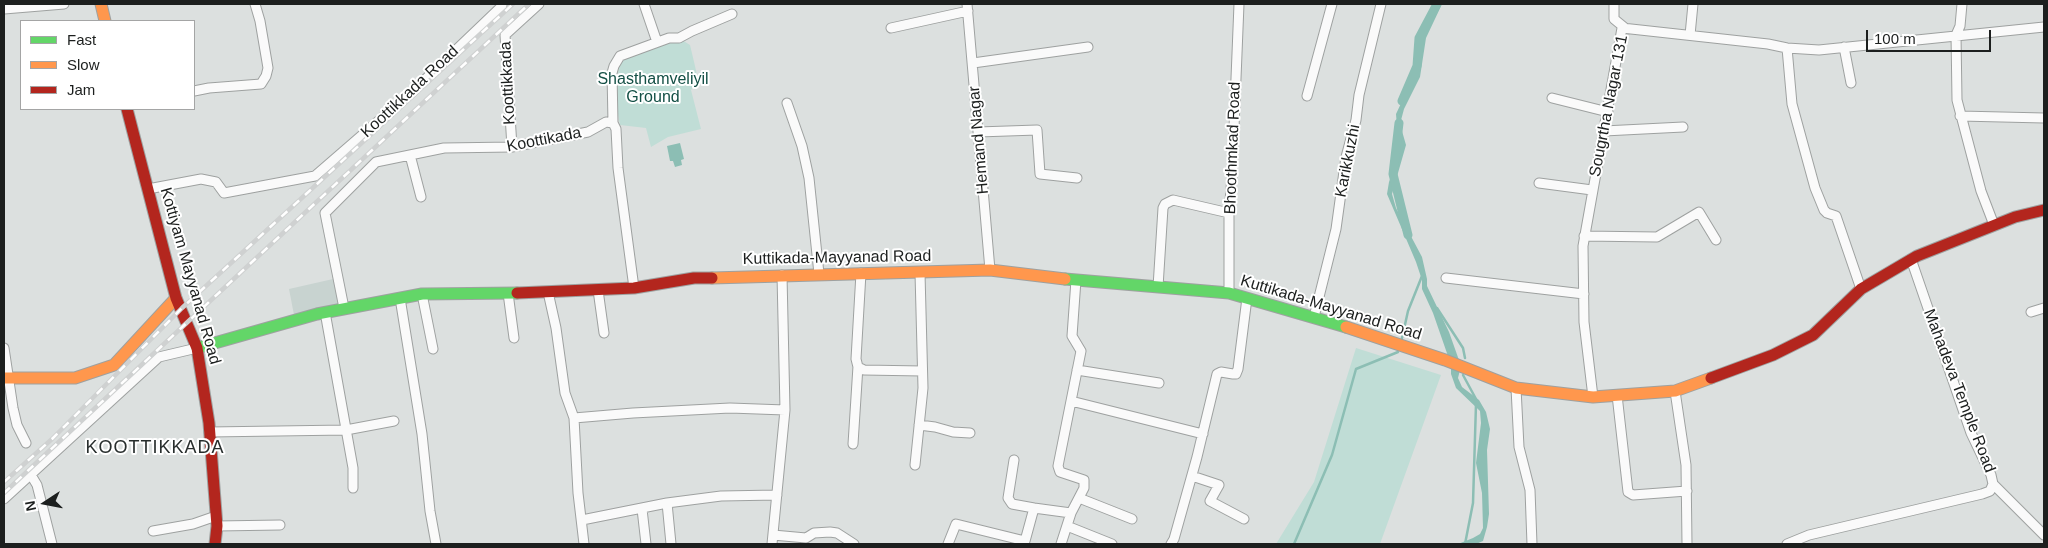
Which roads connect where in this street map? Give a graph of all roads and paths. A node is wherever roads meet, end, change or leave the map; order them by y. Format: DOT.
graph roads {
  1 [pos="64,4"];
  2 [pos="101,4"];
  3 [pos="255,4"];
  4 [pos="502,4"];
  5 [pos="538,4"];
  6 [pos="644,4"];
  7 [pos="1238,4"];
  8 [pos="1332,4"];
  9 [pos="1381,4"];
  10 [pos="1614,4"];
  11 [pos="1692,4"];
  12 [pos="1962,4"];
  13 [pos="967,7"];
  14 [pos="4,9"];
  15 [pos="732,14"];
  16 [pos="105,20"];
  17 [pos="2044,27"];
  18 [pos="891,28"];
  19 [pos="1622,28"];
  20 [pos="1690,35"];
  21 [pos="1956,35"];
  22 [pos="657,42"];
  23 [pos="1088,47"];
  24 [pos="1787,48"];
  25 [pos="1844,48"];
  26 [pos="973,63"];
  27 [pos="1851,83"];
  28 [pos="195,91"];
  29 [pos="1307,96"];
  30 [pos="1552,98"];
  31 [pos="787,103"];
  32 [pos="128,110"];
  33 [pos="1608,112"];
  34 [pos="1960,116"];
  35 [pos="2044,118"];
  36 [pos="613,123"];
  37 [pos="1683,127"];
  38 [pos="1604,131"];
  39 [pos="978,132"];
  40 [pos="512,147"];
  41 [pos="410,155"];
  42 [pos="1077,178"];
  43 [pos="1540,183"];
  44 [pos="148,190"];
  45 [pos="1592,190"];
  46 [pos="421,197"];
  47 [pos="2044,210"];
  48 [pos="1229,213"];
  49 [pos="1994,225"];
  50 [pos="1584,236"];
  51 [pos="1716,240"];
  52 [pos="1911,259"];
  53 [pos="990,270"];
  54 [pos="920,272"];
  55 [pos="861,273"];
  56 [pos="782,274"];
  57 [pos="819,274"];
  58 [pos="1446,278"];
  59 [pos="1076,280"];
  60 [pos="1158,287"];
  61 [pos="634,288"];
  62 [pos="1861,289"];
  63 [pos="598,290"];
  64 [pos="548,292"];
  65 [pos="508,293"];
  66 [pos="1229,293"];
  67 [pos="422,294"];
  68 [pos="1584,294"];
  69 [pos="176,298"];
  70 [pos="400,298"];
  71 [pos="1247,298"];
  72 [pos="344,308"];
  73 [pos="2044,308"];
  74 [pos="325,312"];
  75 [pos="2031,312"];
  76 [pos="1314,317"];
  77 [pos="604,333"];
  78 [pos="514,338"];
  79 [pos="4,348"];
  80 [pos="197,348"];
  81 [pos="432,349"];
  82 [pos="858,366"];
  83 [pos="1077,370"];
  84 [pos="922,371"];
  85 [pos="6,378"];
  86 [pos="1159,384"];
  87 [pos="1516,388"];
  88 [pos="1675,391"];
  89 [pos="1618,396"];
  90 [pos="1594,397"];
  91 [pos="1071,401"];
  92 [pos="785,410"];
  93 [pos="574,418"];
  94 [pos="394,421"];
  95 [pos="919,425"];
  96 [pos="346,430"];
  97 [pos="209,432"];
  98 [pos="970,433"];
  99 [pos="1203,434"];
  100 [pos="26,443"];
  101 [pos="853,444"];
  102 [pos="1014,460"];
  103 [pos="914,465"];
  104 [pos="31,475"];
  105 [pos="1192,476"];
  106 [pos="1993,484"];
  107 [pos="353,488"];
  108 [pos="1687,491"];
  109 [pos="777,495"];
  110 [pos="1079,498"];
  111 [pos="4,499"];
  112 [pos="667,503"];
  113 [pos="1034,508"];
  114 [pos="642,509"];
  115 [pos="1070,513"];
  116 [pos="1132,519"];
  117 [pos="1244,519"];
  118 [pos="582,520"];
  119 [pos="216,521"];
  120 [pos="280,525"];
  121 [pos="1067,526"];
  122 [pos="153,531"];
  123 [pos="2044,534"];
  124 [pos="772,540"];
  125 [pos="1804,541"];
  126 [pos="52,544"];
  127 [pos="215,544"];
  128 [pos="436,544"];
  129 [pos="584,544"];
  130 [pos="646,544"];
  131 [pos="671,544"];
  132 [pos="854,544"];
  133 [pos="948,544"];
  134 [pos="1061,544"];
  135 [pos="1112,544"];
  136 [pos="1171,544"];
  137 [pos="1532,544"];
  138 [pos="1687,544"];
  139 [pos="1787,544"];
  1 -- 14 [label="street"];
  2 -- 16 [label="main road"];
  3 -- 28 [label="street"];
  4 -- 44 [label="street, Koottikkada Road"];
  5 -- 40 [label="street, Koottikkada"];
  6 -- 22 [label="street"];
  7 -- 48 [label="street, Bhoothmkad Road"];
  8 -- 29 [label="street"];
  9 -- 76 [label="street, Karikkuzhi"];
  10 -- 19 [label="street"];
  11 -- 20 [label="street"];
  12 -- 21 [label="street"];
  13 -- 18 [label="street, Hemand Nagar"];
  13 -- 26 [label="street, Hemand Nagar"];
  15 -- 22 [label="street"];
  17 -- 21 [label="street, Sougrtha Nagar 131"];
  19 -- 20 [label="street, Sougrtha Nagar 131"];
  19 -- 33 [label="street, Sougrtha Nagar 131"];
  20 -- 24 [label="street, Sougrtha Nagar 131"];
  21 -- 25 [label="street, Sougrtha Nagar 131"];
  21 -- 34 [label="street"];
  22 -- 36 [label="street"];
  23 -- 26 [label="street"];
  24 -- 25 [label="street, Sougrtha Nagar 131"];
  24 -- 62 [label="street"];
  25 -- 27 [label="street"];
  26 -- 39 [label="street, Hemand Nagar"];
  30 -- 33 [label="street"];
  31 -- 57 [label="street"];
  32 -- 44 [label="main road, Kottiyam Mayyanad Road"];
  33 -- 38 [label="street, Sougrtha Nagar 131"];
  34 -- 35 [label="street"];
  34 -- 49 [label="street"];
  36 -- 40 [label="street, Koottikada"];
  36 -- 61 [label="street"];
  37 -- 38 [label="street"];
  38 -- 45 [label="street, Sougrtha Nagar 131"];
  39 -- 42 [label="street"];
  39 -- 53 [label="street, Hemand Nagar"];
  40 -- 41 [label="street, Koottikada"];
  41 -- 46 [label="street"];
  41 -- 72 [label="street"];
  43 -- 45 [label="street"];
  44 -- 69 [label="main road, Kottiyam Mayyanad Road"];
  45 -- 50 [label="street, Sougrtha Nagar 131"];
  47 -- 49 [label="main road, Kuttikada-Mayyanad Road"];
  48 -- 60 [label="street"];
  48 -- 66 [label="street, Bhoothmkad Road"];
  49 -- 52 [label="main road, Kuttikada-Mayyanad Road"];
  50 -- 51 [label="street"];
  50 -- 68 [label="street, Sougrtha Nagar 131"];
  52 -- 62 [label="main road, Kuttikada-Mayyanad Road"];
  52 -- 106 [label="street, Mahadeva Temple Road"];
  53 -- 54 [label="main road, Kuttikada-Mayyanad Road"];
  53 -- 59 [label="main road, Kuttikada-Mayyanad Road"];
  54 -- 55 [label="main road, Kuttikada-Mayyanad Road"];
  54 -- 84 [label="street"];
  55 -- 57 [label="main road, Kuttikada-Mayyanad Road"];
  55 -- 82 [label="street"];
  56 -- 57 [label="main road, Kuttikada-Mayyanad Road"];
  56 -- 61 [label="main road, Kuttikada-Mayyanad Road"];
  56 -- 92 [label="street"];
  58 -- 68 [label="street"];
  59 -- 60 [label="main road, Kuttikada-Mayyanad Road"];
  59 -- 83 [label="street"];
  60 -- 66 [label="main road, Kuttikada-Mayyanad Road"];
  61 -- 63 [label="main road, Kuttikada-Mayyanad Road"];
  62 -- 88 [label="main road, Kuttikada-Mayyanad Road"];
  63 -- 64 [label="main road, Kuttikada-Mayyanad Road"];
  63 -- 77 [label="street"];
  64 -- 65 [label="main road, Kuttikada-Mayyanad Road"];
  64 -- 93 [label="street"];
  65 -- 67 [label="main road, Kuttikada-Mayyanad Road"];
  65 -- 78 [label="street"];
  66 -- 71 [label="main road, Kuttikada-Mayyanad Road"];
  67 -- 70 [label="main road, Kuttikada-Mayyanad Road"];
  67 -- 81 [label="street"];
  68 -- 90 [label="street, Sougrtha Nagar 131"];
  69 -- 80 [label="main road, Kottiyam Mayyanad Road"];
  69 -- 85 [label="main road"];
  70 -- 72 [label="main road, Kuttikada-Mayyanad Road"];
  70 -- 128 [label="street"];
  71 -- 76 [label="main road, Kuttikada-Mayyanad Road"];
  71 -- 99 [label="street"];
  72 -- 74 [label="main road, Kuttikada-Mayyanad Road"];
  73 -- 75 [label="street"];
  74 -- 80 [label="main road, Kuttikada-Mayyanad Road"];
  74 -- 96 [label="street"];
  76 -- 87 [label="main road, Kuttikada-Mayyanad Road"];
  79 -- 85 [label="street"];
  80 -- 97 [label="main road, Kottiyam Mayyanad Road"];
  80 -- 104 [label="street"];
  82 -- 84 [label="street"];
  82 -- 101 [label="street"];
  83 -- 86 [label="street"];
  83 -- 91 [label="street"];
  84 -- 95 [label="street"];
  85 -- 100 [label="street"];
  87 -- 90 [label="main road, Kuttikada-Mayyanad Road"];
  87 -- 137 [label="street"];
  88 -- 89 [label="main road, Kuttikada-Mayyanad Road"];
  88 -- 108 [label="street"];
  89 -- 90 [label="main road, Kuttikada-Mayyanad Road"];
  89 -- 108 [label="street"];
  91 -- 99 [label="street"];
  91 -- 110 [label="street"];
  92 -- 93 [label="street"];
  92 -- 109 [label="street"];
  93 -- 118 [label="street"];
  94 -- 96 [label="street"];
  95 -- 98 [label="street"];
  95 -- 103 [label="street"];
  96 -- 97 [label="street"];
  96 -- 107 [label="street"];
  97 -- 119 [label="main road, Kottiyam Mayyanad Road"];
  99 -- 105 [label="street"];
  102 -- 113 [label="street"];
  104 -- 111 [label="street"];
  104 -- 126 [label="street"];
  105 -- 117 [label="street"];
  105 -- 136 [label="street"];
  106 -- 123 [label="street, Mahadeva Temple Road"];
  106 -- 125 [label="street"];
  108 -- 138 [label="street"];
  109 -- 112 [label="street"];
  109 -- 124 [label="street"];
  110 -- 115 [label="street"];
  110 -- 116 [label="street"];
  112 -- 114 [label="street"];
  112 -- 131 [label="street"];
  113 -- 115 [label="street"];
  113 -- 133 [label="street"];
  114 -- 118 [label="street"];
  114 -- 130 [label="street"];
  115 -- 121 [label="street"];
  118 -- 129 [label="street"];
  119 -- 120 [label="street"];
  119 -- 122 [label="street"];
  119 -- 127 [label="main road, Kottiyam Mayyanad Road"];
  121 -- 134 [label="street"];
  121 -- 135 [label="street"];
  124 -- 132 [label="street"];
  125 -- 139 [label="street"];
}
